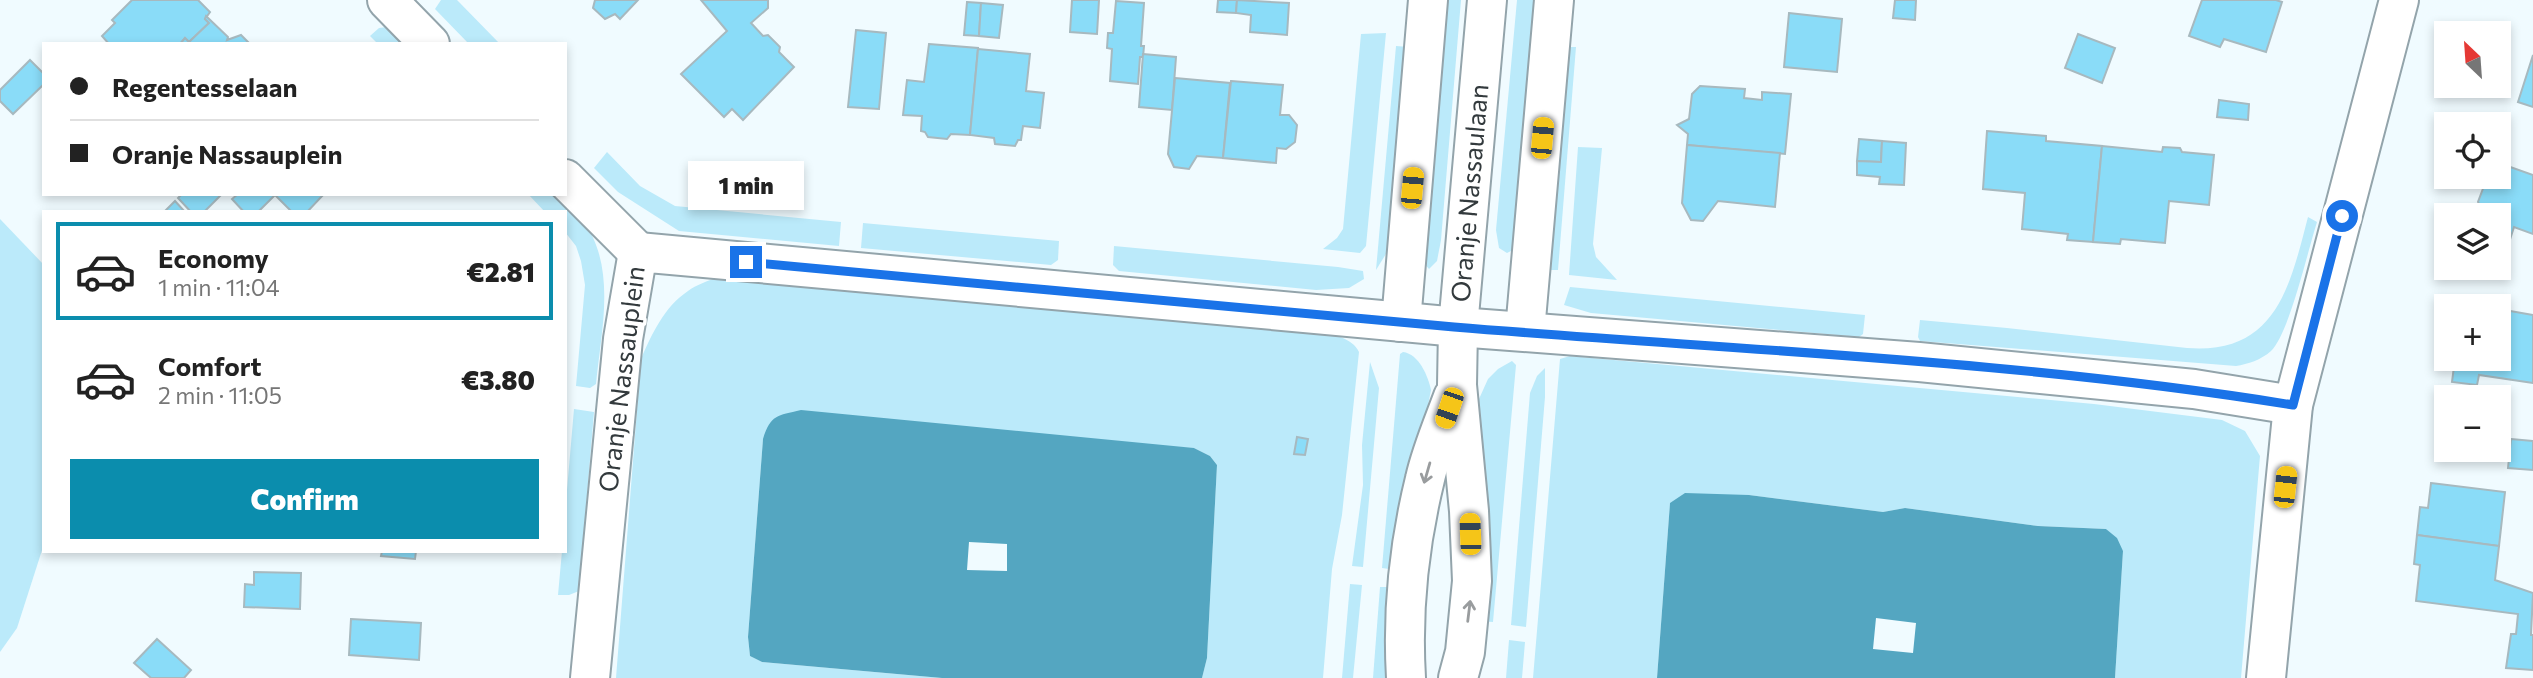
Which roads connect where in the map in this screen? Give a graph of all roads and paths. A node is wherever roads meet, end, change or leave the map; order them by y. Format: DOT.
graph roads {
  1 [pos="387,0"];
  2 [pos="1428,0"];
  3 [pos="1487,0"];
  4 [pos="1554,0"];
  5 [pos="2399,0"];
  6 [pos="428,42"];
  7 [pos="567,181"];
  8 [pos="638,252"];
  9 [pos="1401,322"];
  10 [pos="1458,327"];
  11 [pos="1525,331"];
  12 [pos="1457,385"];
  13 [pos="2293,405"];
  14 [pos="590,678"];
  15 [pos="1406,678"];
  16 [pos="1458,678"];
  17 [pos="2266,678"];
  1 -- 6 [label="street"];
  2 -- 9 [label="street"];
  3 -- 10 [label="street, Oranje Nassaulaan"];
  4 -- 11 [label="street"];
  5 -- 13 [label="street"];
  7 -- 8 [label="street"];
  8 -- 9 [label="street, Oranje Nassauplein"];
  8 -- 14 [label="street, Oranje Nassauplein"];
  9 -- 10 [label="street, Oranje Nassauplein"];
  10 -- 11 [label="street, Oranje Nassauplein"];
  10 -- 12 [label="street, Oranje Nassaulaan"];
  11 -- 13 [label="street, Oranje Nassauplein"];
  12 -- 15 [label="street, Oranje Nassaulaan, one-way"];
  16 -- 12 [label="street, Oranje Nassaulaan, one-way"];
  13 -- 17 [label="street"];
}
